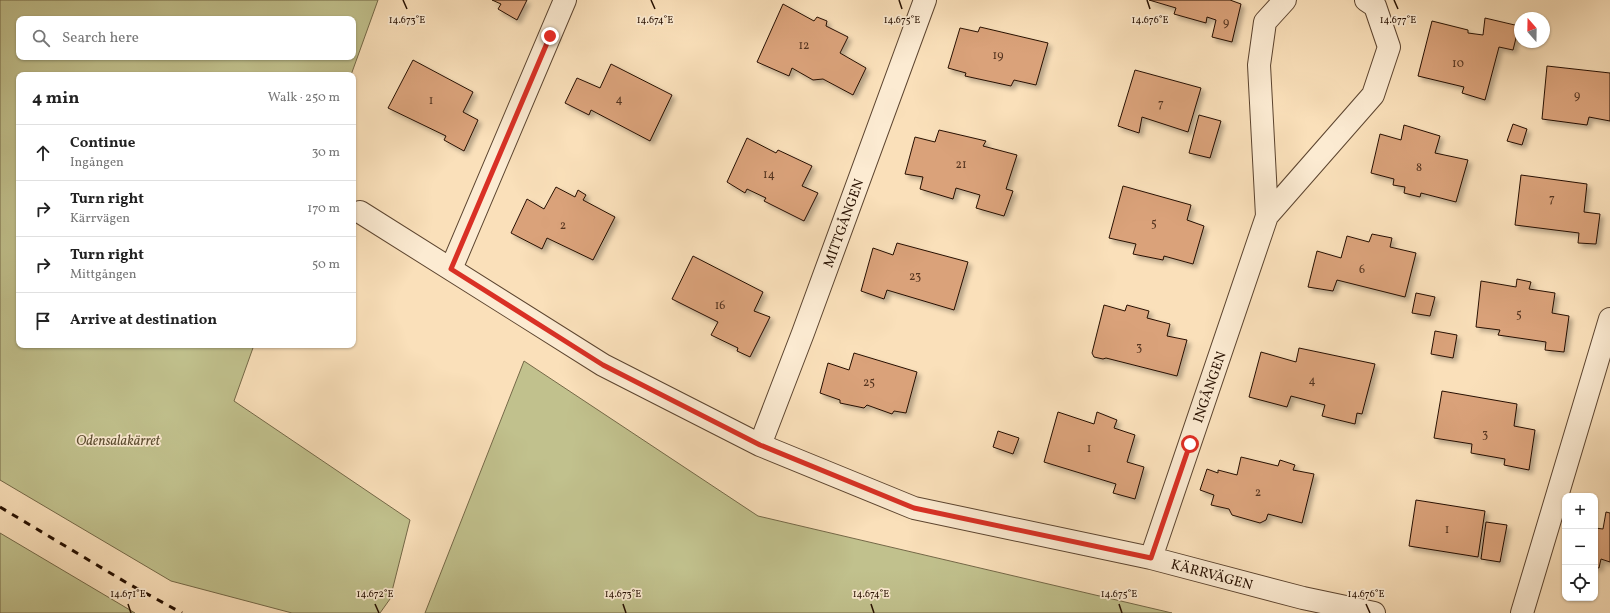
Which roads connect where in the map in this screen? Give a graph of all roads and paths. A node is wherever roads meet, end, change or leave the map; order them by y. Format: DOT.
graph roads {
  1 [pos="566,0"];
  2 [pos="924,0"];
  3 [pos="1285,0"];
  4 [pos="1366,0"];
  5 [pos="360,212"];
  6 [pos="1267,216"];
  7 [pos="451,269"];
  8 [pos="1610,319"];
  9 [pos="760,445"];
  10 [pos="1151,558"];
  11 [pos="1374,613"];
  12 [pos="1522,613"];
  1 -- 7 [label="street"];
  2 -- 9 [label="street, MITTGÅNGEN"];
  3 -- 6 [label="street, INGÅNGEN"];
  4 -- 6 [label="street, INGÅNGEN"];
  5 -- 7 [label="street, KÄRRVÄGEN"];
  6 -- 10 [label="street, INGÅNGEN"];
  7 -- 9 [label="street, KÄRRVÄGEN"];
  8 -- 12 [label="street"];
  9 -- 10 [label="street, KÄRRVÄGEN"];
  10 -- 11 [label="street, KÄRRVÄGEN"];
}
